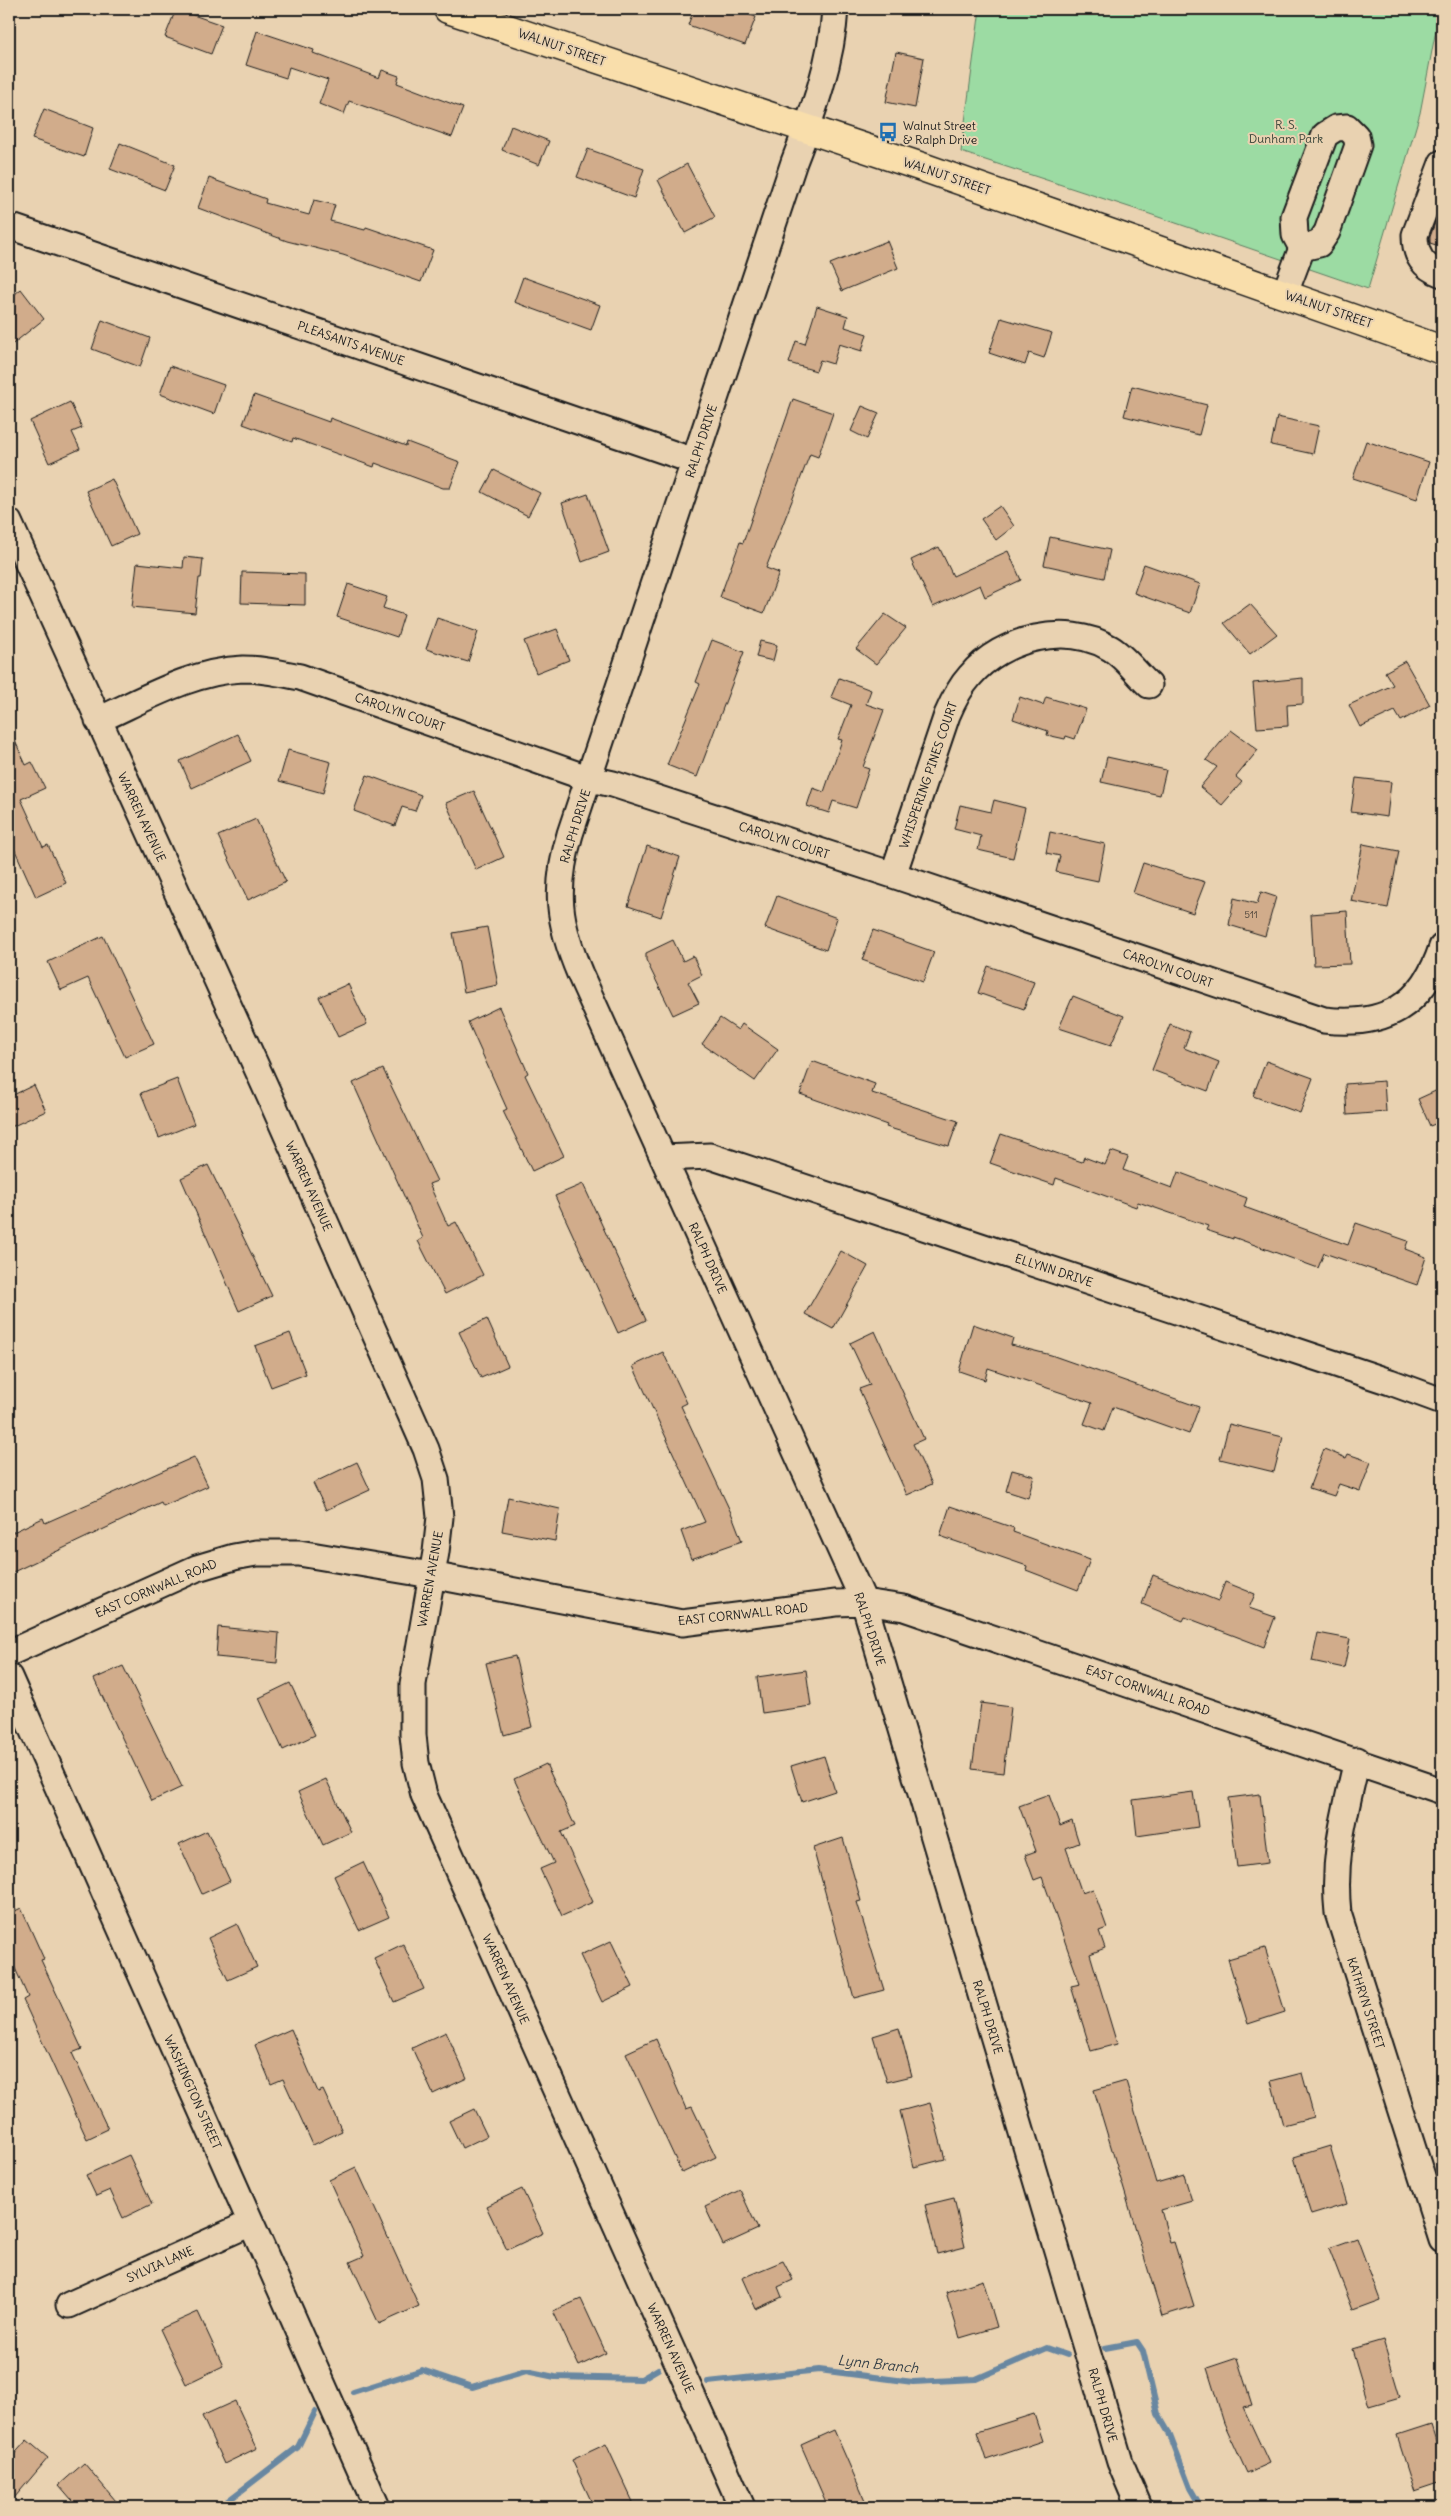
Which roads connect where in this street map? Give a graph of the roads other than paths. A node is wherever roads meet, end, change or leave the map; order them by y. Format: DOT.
graph roads {
  1 [pos="448,9"];
  2 [pos="835,9"];
  3 [pos="807,130"];
  4 [pos="1442,164"];
  5 [pos="9,226"];
  6 [pos="1302,248"];
  7 [pos="1442,274"];
  8 [pos="1285,293"];
  9 [pos="1442,350"];
  10 [pos="694,461"];
  11 [pos="9,522"];
  12 [pos="1149,685"];
  13 [pos="98,720"];
  14 [pos="590,779"];
  15 [pos="893,875"];
  16 [pos="1442,947"];
  17 [pos="663,1158"];
  18 [pos="1442,1401"];
  19 [pos="431,1575"];
  20 [pos="864,1602"];
  21 [pos="9,1653"];
  22 [pos="9,1677"];
  23 [pos="1356,1760"];
  24 [pos="1442,1791"];
  25 [pos="250,2223"];
  26 [pos="1442,2240"];
  27 [pos="69,2305"];
  28 [pos="377,2507"];
  29 [pos="742,2507"];
  30 [pos="1139,2507"];
  1 -- 3 [label="main road, WALNUT STREET"];
  2 -- 3 [label="street, RALPH DRIVE"];
  3 -- 8 [label="main road, WALNUT STREET"];
  3 -- 10 [label="street, RALPH DRIVE"];
  4 -- 7 [label="street"];
  5 -- 10 [label="street, PLEASANTS AVENUE"];
  6 -- 8 [label="street"];
  8 -- 9 [label="main road, WALNUT STREET"];
  10 -- 14 [label="street, RALPH DRIVE"];
  11 -- 13 [label="street, WARREN AVENUE"];
  12 -- 15 [label="street, WHISPERING PINES COURT"];
  13 -- 14 [label="street, CAROLYN COURT"];
  13 -- 19 [label="street, WARREN AVENUE"];
  14 -- 15 [label="street, CAROLYN COURT"];
  14 -- 17 [label="street, RALPH DRIVE"];
  15 -- 16 [label="street, CAROLYN COURT"];
  17 -- 18 [label="street, ELLYNN DRIVE"];
  17 -- 20 [label="street, RALPH DRIVE"];
  19 -- 20 [label="street, EAST CORNWALL ROAD"];
  19 -- 21 [label="street, EAST CORNWALL ROAD"];
  19 -- 29 [label="street, WARREN AVENUE"];
  20 -- 23 [label="street, EAST CORNWALL ROAD"];
  20 -- 30 [label="street, RALPH DRIVE"];
  22 -- 25 [label="street, WASHINGTON STREET"];
  23 -- 24 [label="street, EAST CORNWALL ROAD"];
  23 -- 26 [label="street, KATHRYN STREET"];
  25 -- 27 [label="street, SYLVIA LANE"];
  25 -- 28 [label="street, WASHINGTON STREET"];
}
